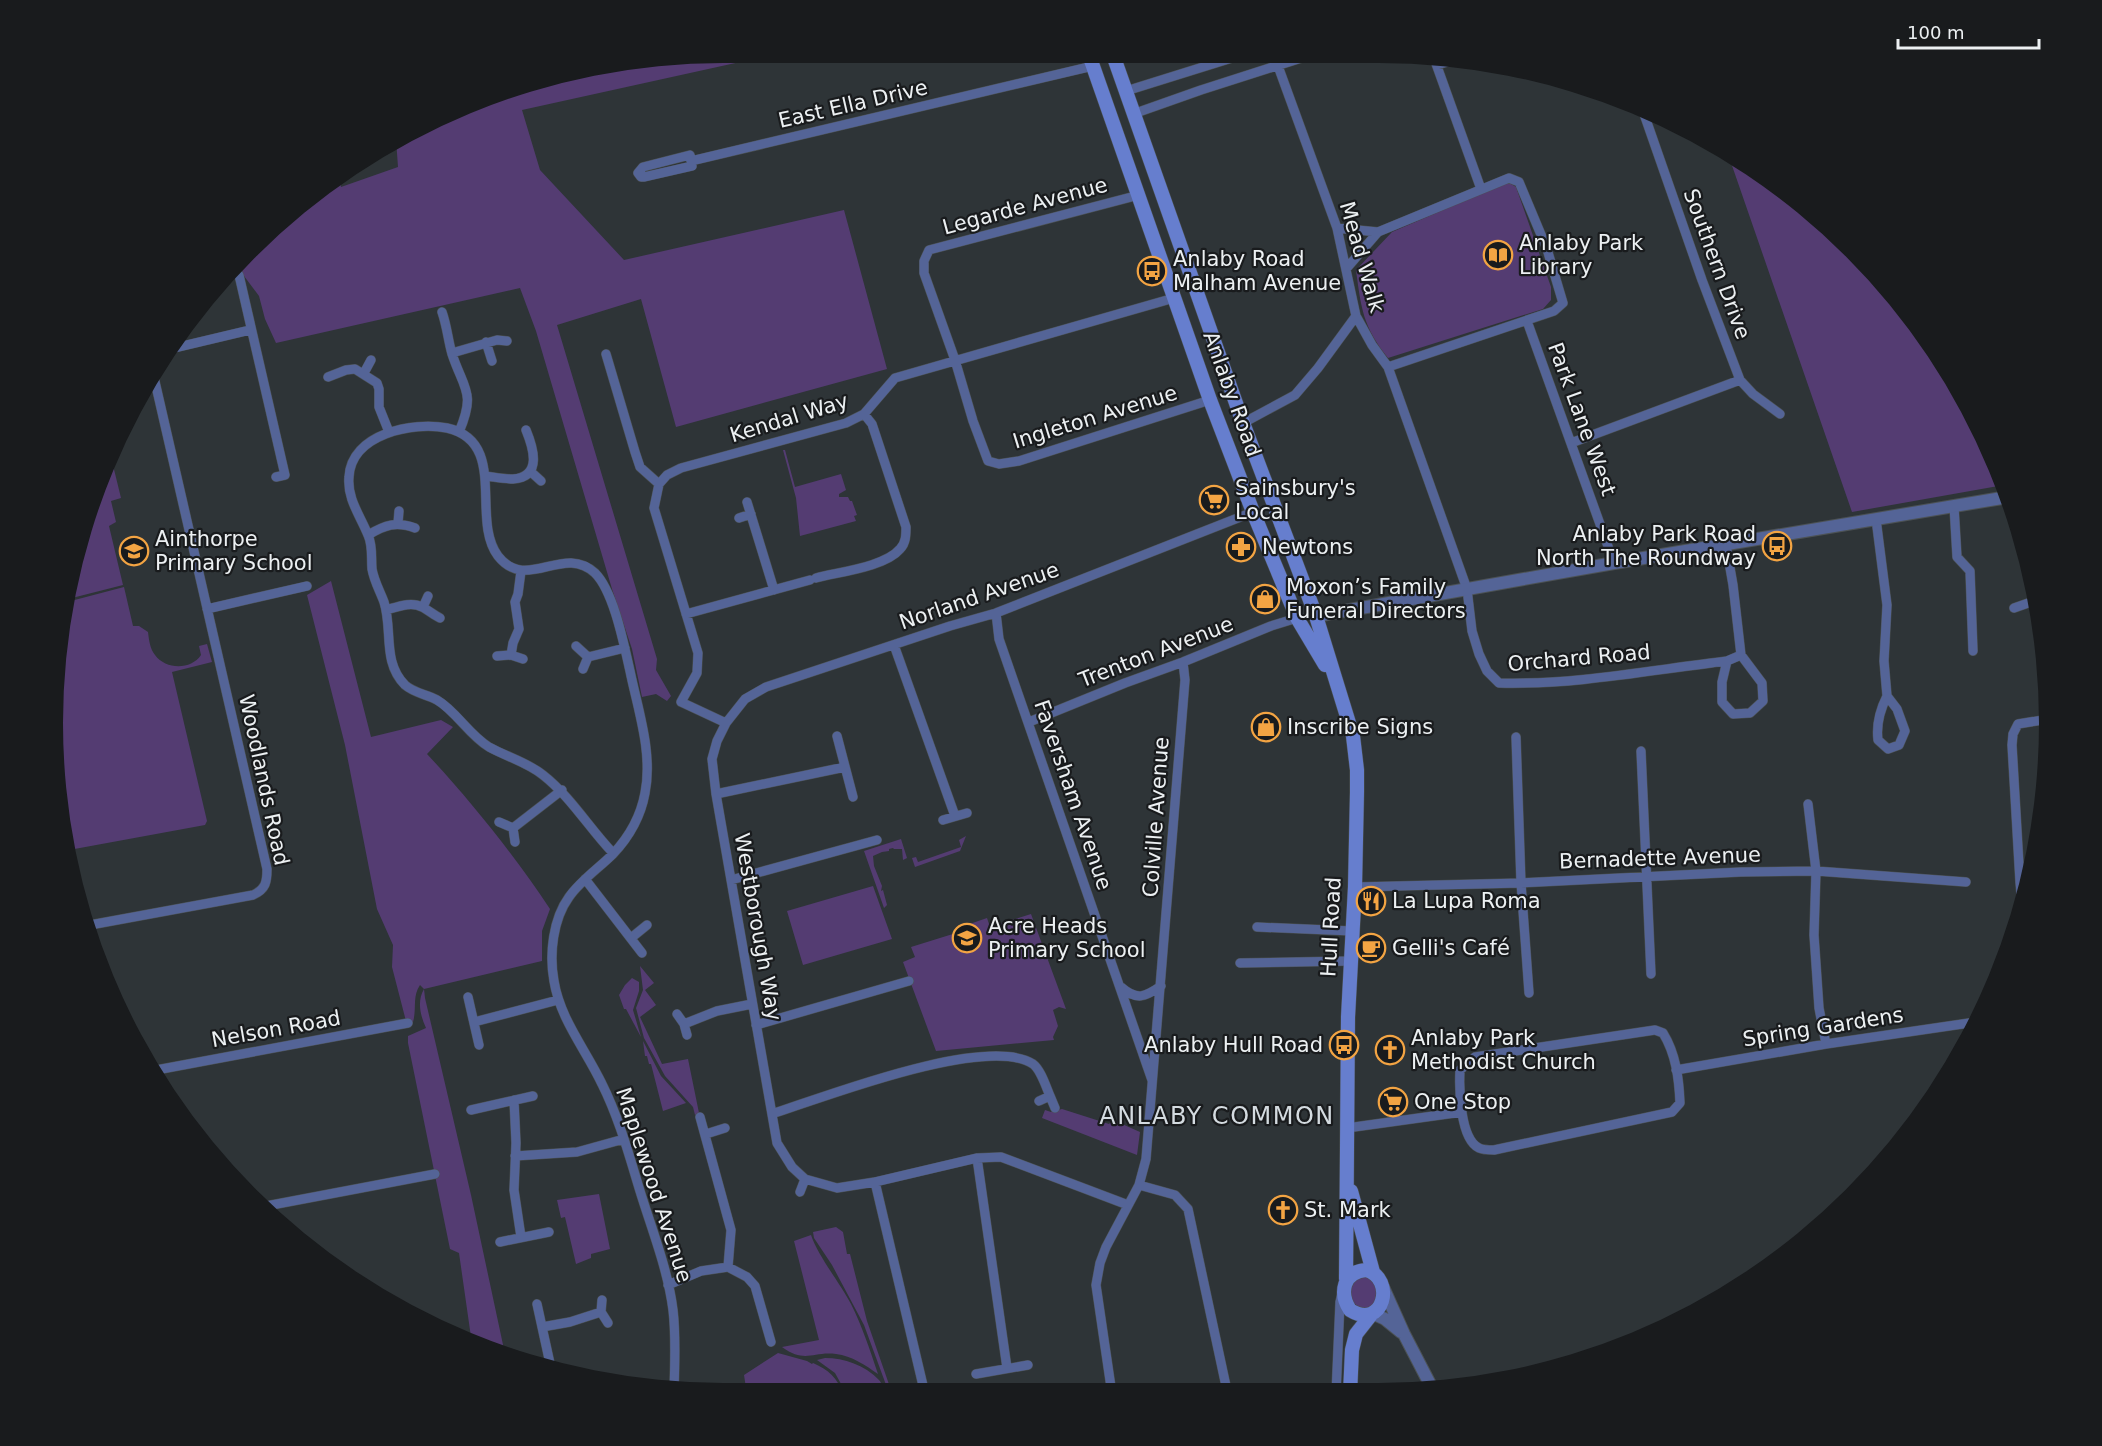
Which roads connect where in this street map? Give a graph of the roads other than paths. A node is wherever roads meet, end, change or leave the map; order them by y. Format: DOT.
graph roads {
  1 [pos="1075,63"];
  2 [pos="1092,63"];
  3 [pos="1116,63"];
  4 [pos="1217,63"];
  5 [pos="1287,63"];
  6 [pos="1278,66"];
  7 [pos="1437,66"];
  8 [pos="1126,92"];
  9 [pos="1133,114"];
  10 [pos="1646,119"];
  11 [pos="691,161"];
  12 [pos="1481,189"];
  13 [pos="1139,195"];
  14 [pos="1337,228"];
  15 [pos="1378,232"];
  16 [pos="1346,269"];
  17 [pos="239,275"];
  18 [pos="1174,298"];
  19 [pos="442,312"];
  20 [pos="1356,316"];
  21 [pos="1527,321"];
  22 [pos="250,330"];
  23 [pos="507,341"];
  24 [pos="486,342"];
  25 [pos="181,346"];
  26 [pos="452,353"];
  27 [pos="606,354"];
  28 [pos="371,360"];
  29 [pos="955,360"];
  30 [pos="492,361"];
  31 [pos="1388,367"];
  32 [pos="364,373"];
  33 [pos="328,377"];
  34 [pos="1740,380"];
  35 [pos="156,386"];
  36 [pos="1210,400"];
  37 [pos="864,414"];
  38 [pos="1780,414"];
  39 [pos="1243,423"];
  40 [pos="526,430"];
  41 [pos="389,432"];
  42 [pos="459,432"];
  43 [pos="1571,443"];
  44 [pos="530,471"];
  45 [pos="485,476"];
  46 [pos="276,477"];
  47 [pos="541,482"];
  48 [pos="659,483"];
  49 [pos="1999,498"];
  50 [pos="747,502"];
  51 [pos="1954,506"];
  52 [pos="399,511"];
  53 [pos="1253,512"];
  54 [pos="751,514"];
  55 [pos="739,518"];
  56 [pos="1876,519"];
  57 [pos="398,523"];
  58 [pos="415,528"];
  59 [pos="368,535"];
  60 [pos="1725,545"];
  61 [pos="824,563"];
  62 [pos="1614,563"];
  63 [pos="520,571"];
  64 [pos="827,575"];
  65 [pos="307,586"];
  66 [pos="1467,589"];
  67 [pos="774,590"];
  68 [pos="428,596"];
  69 [pos="2027,603"];
  70 [pos="423,607"];
  71 [pos="2013,608"];
  72 [pos="207,609"];
  73 [pos="386,610"];
  74 [pos="686,614"];
  75 [pos="996,614"];
  76 [pos="1316,616"];
  77 [pos="440,618"];
  78 [pos="1297,618"];
  79 [pos="894,645"];
  80 [pos="576,646"];
  81 [pos="625,648"];
  82 [pos="1973,651"];
  83 [pos="511,655"];
  84 [pos="1741,655"];
  85 [pos="497,656"];
  86 [pos="588,657"];
  87 [pos="524,659"];
  88 [pos="1727,661"];
  89 [pos="1183,663"];
  90 [pos="584,669"];
  91 [pos="1336,685"];
  92 [pos="1887,696"];
  93 [pos="2039,721"];
  94 [pos="1029,722"];
  95 [pos="726,723"];
  96 [pos="837,736"];
  97 [pos="1516,736"];
  98 [pos="1641,752"];
  99 [pos="845,767"];
  100 [pos="562,790"];
  101 [pos="716,794"];
  102 [pos="853,797"];
  103 [pos="1808,804"];
  104 [pos="967,813"];
  105 [pos="955,816"];
  106 [pos="944,820"];
  107 [pos="499,822"];
  108 [pos="513,828"];
  109 [pos="862,832"];
  110 [pos="877,840"];
  111 [pos="515,842"];
  112 [pos="865,843"];
  113 [pos="613,853"];
  114 [pos="1816,871"];
  115 [pos="1645,876"];
  116 [pos="585,879"];
  117 [pos="731,880"];
  118 [pos="2020,880"];
  119 [pos="1966,882"];
  120 [pos="1521,883"];
  121 [pos="1355,887"];
  122 [pos="95,924"];
  123 [pos="647,926"];
  124 [pos="1257,927"];
  125 [pos="1352,931"];
  126 [pos="631,938"];
  127 [pos="642,953"];
  128 [pos="1350,961"];
  129 [pos="1240,963"];
  130 [pos="893,973"];
  131 [pos="1650,974"];
  132 [pos="909,981"];
  133 [pos="896,984"];
  134 [pos="1161,986"];
  135 [pos="1121,987"];
  136 [pos="1529,993"];
  137 [pos="468,997"];
  138 [pos="558,1000"];
  139 [pos="752,1004"];
  140 [pos="677,1014"];
  141 [pos="474,1022"];
  142 [pos="408,1023"];
  143 [pos="1967,1023"];
  144 [pos="684,1024"];
  145 [pos="756,1025"];
  146 [pos="687,1035"];
  147 [pos="1827,1044"];
  148 [pos="479,1046"];
  149 [pos="161,1069"];
  150 [pos="1676,1070"];
  151 [pos="1153,1083"];
  152 [pos="533,1096"];
  153 [pos="1050,1096"];
  154 [pos="514,1101"];
  155 [pos="1039,1101"];
  156 [pos="1055,1108"];
  157 [pos="471,1110"];
  158 [pos="1462,1112"];
  159 [pos="772,1114"];
  160 [pos="700,1117"];
  161 [pos="725,1128"];
  162 [pos="1347,1128"];
  163 [pos="706,1134"];
  164 [pos="624,1139"];
  165 [pos="516,1156"];
  166 [pos="977,1158"];
  167 [pos="435,1174"];
  168 [pos="1346,1174"];
  169 [pos="805,1179"];
  170 [pos="875,1182"];
  171 [pos="1139,1185"];
  172 [pos="800,1192"];
  173 [pos="272,1205"];
  174 [pos="1128,1205"];
  175 [pos="549,1232"];
  176 [pos="521,1237"];
  177 [pos="500,1242"];
  178 [pos="728,1267"];
  179 [pos="1373,1272"];
  180 [pos="1345,1283"];
  181 [pos="669,1286"];
  182 [pos="1382,1286"];
  183 [pos="602,1300"];
  184 [pos="537,1304"];
  185 [pos="1350,1310"];
  186 [pos="601,1312"];
  187 [pos="1372,1314"];
  188 [pos="608,1323"];
  189 [pos="542,1327"];
  190 [pos="1404,1335"];
  191 [pos="771,1342"];
  192 [pos="548,1360"];
  193 [pos="1028,1365"];
  194 [pos="1007,1368"];
  195 [pos="976,1374"];
  196 [pos="674,1381"];
  197 [pos="1428,1381"];
  198 [pos="922,1383"];
  199 [pos="1110,1383"];
  200 [pos="1225,1383"];
  201 [pos="1336,1383"];
  202 [pos="1345,1383"];
  203 [pos="1350,1383"];
  1 -- 11 [label="street, East Ella Drive"];
  2 -- 13 [label="main road, Anlaby Road"];
  3 -- 8 [label="main road, Anlaby Road"];
  4 -- 8 [label="street"];
  5 -- 6 [label="street"];
  6 -- 9 [label="street"];
  6 -- 14 [label="street, Mead Walk"];
  7 -- 12 [label="street"];
  8 -- 9 [label="main road, Anlaby Road"];
  9 -- 39 [label="main road, Anlaby Road"];
  10 -- 34 [label="street, Southern Drive"];
  11 -- 11 [label="street, East Ella Drive"];
  12 -- 15 [label="street"];
  12 -- 21 [label="street"];
  13 -- 18 [label="main road, Anlaby Road"];
  13 -- 29 [label="street, Legarde Avenue"];
  14 -- 15 [label="street"];
  14 -- 16 [label="street, Mead Walk"];
  15 -- 16 [label="street"];
  16 -- 20 [label="street, Mead Walk"];
  17 -- 22 [label="street"];
  18 -- 29 [label="street, Kendal Way"];
  18 -- 36 [label="main road, Anlaby Road"];
  19 -- 26 [label="street"];
  20 -- 31 [label="street, Mead Walk"];
  20 -- 39 [label="street"];
  21 -- 31 [label="street"];
  21 -- 43 [label="street, Park Lane West"];
  22 -- 25 [label="street"];
  22 -- 46 [label="street"];
  23 -- 24 [label="street"];
  24 -- 26 [label="street"];
  24 -- 30 [label="street"];
  26 -- 42 [label="street"];
  27 -- 48 [label="street"];
  28 -- 32 [label="street"];
  29 -- 36 [label="street, Ingleton Avenue"];
  29 -- 37 [label="street, Kendal Way"];
  31 -- 66 [label="street, Mead Walk"];
  32 -- 33 [label="street"];
  32 -- 41 [label="street"];
  34 -- 38 [label="street, Southern Drive"];
  34 -- 43 [label="street"];
  35 -- 72 [label="street"];
  36 -- 53 [label="main road, Anlaby Road"];
  37 -- 48 [label="street, Kendal Way"];
  37 -- 64 [label="street"];
  39 -- 76 [label="main road, Anlaby Road"];
  40 -- 44 [label="street"];
  41 -- 42 [label="street"];
  41 -- 59 [label="street"];
  42 -- 45 [label="street"];
  43 -- 62 [label="street, Park Lane West"];
  44 -- 45 [label="street"];
  44 -- 47 [label="street"];
  45 -- 63 [label="street"];
  48 -- 74 [label="street"];
  49 -- 51 [label="street"];
  50 -- 54 [label="street"];
  51 -- 56 [label="street"];
  51 -- 82 [label="street"];
  52 -- 57 [label="street"];
  53 -- 75 [label="street, Norland Avenue"];
  53 -- 78 [label="main road, Anlaby Road"];
  54 -- 55 [label="street"];
  54 -- 67 [label="street"];
  56 -- 60 [label="street"];
  56 -- 92 [label="street"];
  57 -- 58 [label="street"];
  57 -- 59 [label="street"];
  59 -- 73 [label="street"];
  60 -- 62 [label="street"];
  60 -- 84 [label="street"];
  61 -- 64 [label="street"];
  62 -- 66 [label="street"];
  63 -- 81 [label="street, Maplewood Avenue"];
  63 -- 83 [label="street"];
  64 -- 67 [label="street"];
  65 -- 72 [label="street"];
  66 -- 76 [label="street"];
  66 -- 88 [label="street, Orchard Road"];
  67 -- 74 [label="street"];
  68 -- 70 [label="street"];
  69 -- 71 [label="street"];
  70 -- 73 [label="street"];
  70 -- 77 [label="street"];
  72 -- 122 [label="street, Woodlands Road"];
  73 -- 100 [label="street"];
  74 -- 95 [label="street"];
  75 -- 79 [label="street, Norland Avenue"];
  75 -- 94 [label="street, Faversham Avenue"];
  76 -- 91 [label="main road, Anlaby Road"];
  78 -- 89 [label="street, Trenton Avenue"];
  78 -- 91 [label="main road, Anlaby Road"];
  79 -- 95 [label="street, Norland Avenue"];
  79 -- 105 [label="street"];
  80 -- 86 [label="street"];
  81 -- 86 [label="street"];
  81 -- 113 [label="street, Maplewood Avenue"];
  83 -- 85 [label="street"];
  83 -- 87 [label="street"];
  84 -- 88 [label="street"];
  84 -- 88 [label="street"];
  86 -- 90 [label="street"];
  89 -- 94 [label="street, Trenton Avenue"];
  89 -- 134 [label="street, Colville Avenue"];
  91 -- 121 [label="main road, Hull Road"];
  92 -- 92 [label="street"];
  93 -- 118 [label="street"];
  94 -- 135 [label="street, Faversham Avenue"];
  95 -- 101 [label="street, Westborough Way"];
  96 -- 99 [label="street"];
  97 -- 120 [label="street"];
  98 -- 115 [label="street"];
  99 -- 101 [label="street"];
  99 -- 102 [label="street"];
  100 -- 108 [label="street"];
  100 -- 113 [label="street"];
  101 -- 117 [label="street, Westborough Way"];
  103 -- 114 [label="street"];
  104 -- 105 [label="street"];
  105 -- 106 [label="street"];
  107 -- 108 [label="street"];
  108 -- 111 [label="street"];
  109 -- 112 [label="street"];
  110 -- 112 [label="street"];
  112 -- 117 [label="street"];
  113 -- 116 [label="street, Maplewood Avenue"];
  114 -- 115 [label="street, Bernadette Avenue"];
  114 -- 119 [label="street, Bernadette Avenue"];
  114 -- 147 [label="street"];
  115 -- 120 [label="street, Bernadette Avenue"];
  115 -- 131 [label="street"];
  116 -- 126 [label="street"];
  116 -- 138 [label="street, Maplewood Avenue"];
  117 -- 139 [label="street, Westborough Way"];
  120 -- 121 [label="street, Bernadette Avenue"];
  120 -- 136 [label="street"];
  121 -- 125 [label="main road, Hull Road"];
  123 -- 126 [label="street"];
  124 -- 125 [label="street"];
  125 -- 128 [label="main road, Hull Road"];
  126 -- 127 [label="street"];
  128 -- 129 [label="street"];
  128 -- 162 [label="main road, Hull Road"];
  130 -- 133 [label="street"];
  132 -- 133 [label="street"];
  133 -- 145 [label="street"];
  134 -- 135 [label="street"];
  134 -- 151 [label="street, Colville Avenue"];
  135 -- 151 [label="street, Faversham Avenue"];
  137 -- 141 [label="street"];
  138 -- 141 [label="street"];
  138 -- 164 [label="street, Maplewood Avenue"];
  139 -- 144 [label="street"];
  139 -- 145 [label="street, Westborough Way"];
  140 -- 144 [label="street"];
  141 -- 148 [label="street"];
  142 -- 149 [label="street, Nelson Road"];
  143 -- 147 [label="street, Spring Gardens"];
  144 -- 146 [label="street"];
  145 -- 159 [label="street, Westborough Way"];
  147 -- 150 [label="street, Spring Gardens"];
  150 -- 158 [label="street"];
  150 -- 158 [label="street"];
  151 -- 171 [label="street, Colville Avenue"];
  152 -- 154 [label="street"];
  153 -- 155 [label="street"];
  153 -- 156 [label="street"];
  153 -- 159 [label="street"];
  154 -- 157 [label="street"];
  154 -- 165 [label="street"];
  158 -- 162 [label="street"];
  159 -- 169 [label="street, Westborough Way"];
  160 -- 163 [label="street"];
  161 -- 163 [label="street"];
  162 -- 168 [label="main road, Hull Road"];
  163 -- 178 [label="street"];
  164 -- 165 [label="street"];
  164 -- 181 [label="street, Maplewood Avenue"];
  165 -- 176 [label="street"];
  166 -- 170 [label="street"];
  166 -- 174 [label="street"];
  166 -- 194 [label="street"];
  167 -- 173 [label="street"];
  168 -- 179 [label="main road, Hull Road"];
  168 -- 180 [label="main road, Hull Road"];
  169 -- 170 [label="street"];
  169 -- 172 [label="street"];
  170 -- 198 [label="street"];
  171 -- 174 [label="street, Colville Avenue"];
  171 -- 200 [label="street"];
  174 -- 199 [label="street, Colville Avenue"];
  175 -- 176 [label="street"];
  176 -- 177 [label="street"];
  178 -- 181 [label="street"];
  178 -- 191 [label="street"];
  179 -- 180 [label="main road"];
  179 -- 182 [label="main road"];
  180 -- 185 [label="main road"];
  180 -- 201 [label="street"];
  181 -- 196 [label="street, Maplewood Avenue"];
  182 -- 187 [label="main road"];
  182 -- 190 [label="street"];
  183 -- 186 [label="street"];
  184 -- 189 [label="street"];
  185 -- 187 [label="main road"];
  185 -- 202 [label="main road"];
  186 -- 188 [label="street"];
  186 -- 189 [label="street"];
  187 -- 190 [label="street"];
  187 -- 203 [label="main road"];
  189 -- 192 [label="street"];
  190 -- 197 [label="street"];
  193 -- 194 [label="street"];
  194 -- 195 [label="street"];
}
